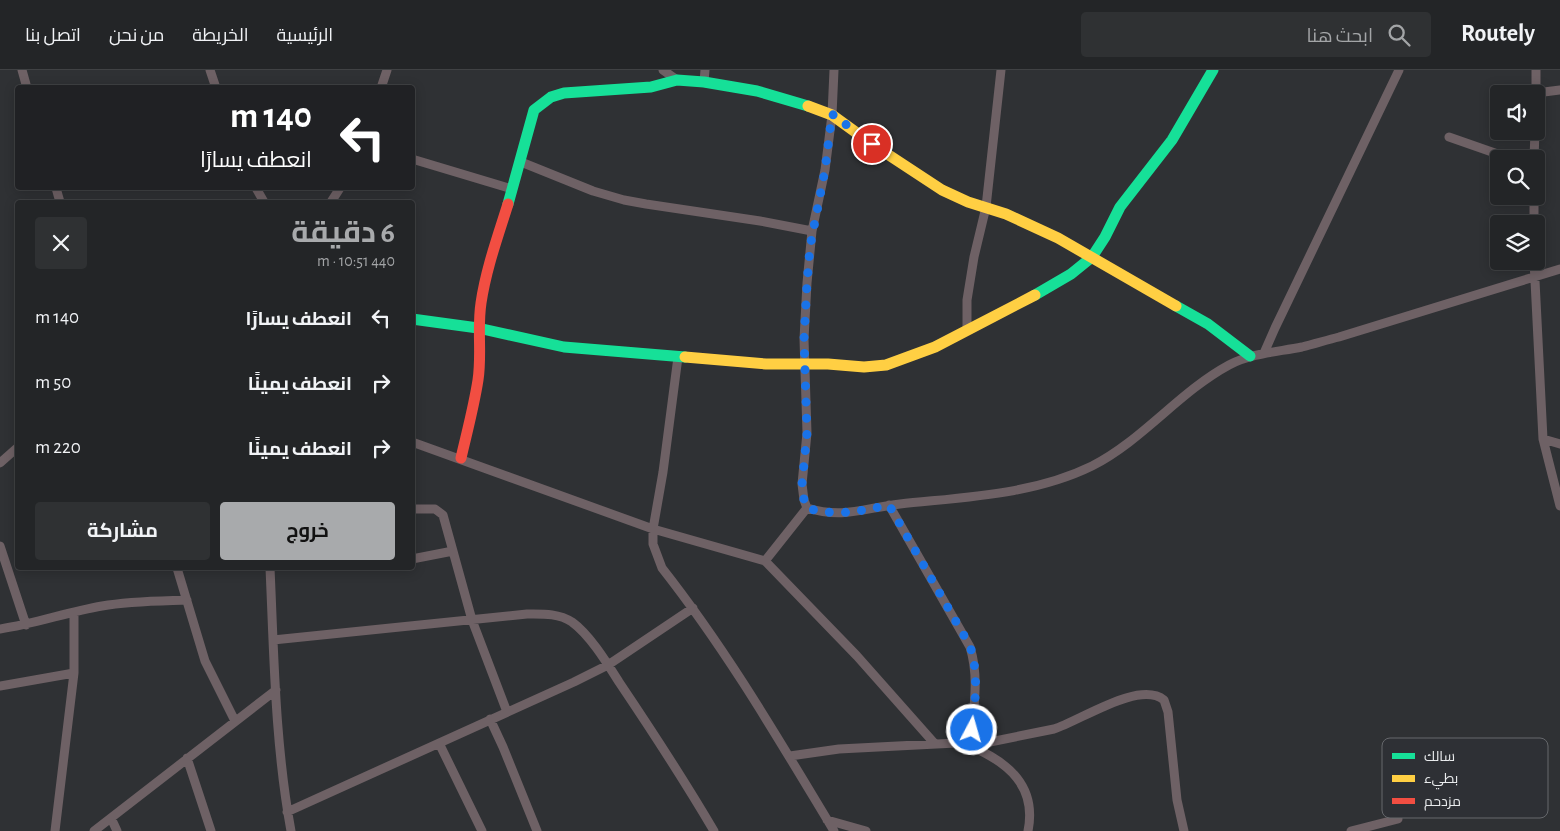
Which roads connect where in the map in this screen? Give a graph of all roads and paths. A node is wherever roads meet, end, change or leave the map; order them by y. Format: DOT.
graph roads {
  1 [pos="22,70"];
  2 [pos="210,70"];
  3 [pos="388,70"];
  4 [pos="663,70"];
  5 [pos="705,70"];
  6 [pos="834,70"];
  7 [pos="1001,70"];
  8 [pos="1213,70"];
  9 [pos="1399,70"];
  10 [pos="1536,70"];
  11 [pos="677,80"];
  12 [pos="704,82"];
  13 [pos="27,85"];
  14 [pos="215,85"];
  15 [pos="382,85"];
  16 [pos="1536,85"];
  17 [pos="1560,90"];
  18 [pos="1545,92"];
  19 [pos="832,114"];
  20 [pos="1449,138"];
  21 [pos="1490,152"];
  22 [pos="415,160"];
  23 [pos="521,162"];
  24 [pos="512,189"];
  25 [pos="986,207"];
  26 [pos="812,231"];
  27 [pos="1092,257"];
  28 [pos="1560,269"];
  29 [pos="1534,270"];
  30 [pos="1534,278"];
  31 [pos="415,319"];
  32 [pos="478,328"];
  33 [pos="967,330"];
  34 [pos="1264,353"];
  35 [pos="678,356"];
  36 [pos="1250,356"];
  37 [pos="805,363"];
  38 [pos="1542,439"];
  39 [pos="415,443"];
  40 [pos="1560,444"];
  41 [pos="15,450"];
  42 [pos="461,458"];
  43 [pos="0,463"];
  44 [pos="889,505"];
  45 [pos="1560,506"];
  46 [pos="807,508"];
  47 [pos="415,509"];
  48 [pos="652,529"];
  49 [pos="0,546"];
  50 [pos="453,551"];
  51 [pos="415,558"];
  52 [pos="765,561"];
  53 [pos="178,570"];
  54 [pos="270,570"];
  55 [pos="187,600"];
  56 [pos="693,608"];
  57 [pos="74,613"];
  58 [pos="472,620"];
  59 [pos="26,625"];
  60 [pos="0,629"];
  61 [pos="273,640"];
  62 [pos="608,665"];
  63 [pos="74,673"];
  64 [pos="0,686"];
  65 [pos="276,690"];
  66 [pos="507,712"];
  67 [pos="490,719"];
  68 [pos="235,722"];
  69 [pos="439,744"];
  70 [pos="935,744"];
  71 [pos="970,746"];
  72 [pos="790,756"];
  73 [pos="187,758"];
  74 [pos="287,812"];
  75 [pos="111,818"];
  76 [pos="1398,819"];
  77 [pos="827,820"];
  78 [pos="55,831"];
  79 [pos="94,831"];
  80 [pos="117,831"];
  81 [pos="211,831"];
  82 [pos="291,831"];
  83 [pos="482,831"];
  84 [pos="537,831"];
  85 [pos="714,831"];
  86 [pos="834,831"];
  87 [pos="866,831"];
  88 [pos="1028,831"];
  89 [pos="1184,831"];
  90 [pos="1351,831"];
  1 -- 13 [label="street"];
  2 -- 14 [label="street"];
  3 -- 15 [label="street"];
  4 -- 11 [label="street"];
  5 -- 12 [label="street"];
  6 -- 19 [label="street"];
  7 -- 25 [label="street"];
  8 -- 27 [label="street"];
  9 -- 34 [label="street"];
  10 -- 16 [label="street"];
  11 -- 12 [label="street"];
  11 -- 23 [label="street"];
  12 -- 19 [label="street"];
  17 -- 18 [label="street"];
  19 -- 25 [label="street"];
  19 -- 26 [label="street"];
  20 -- 21 [label="street"];
  22 -- 24 [label="street"];
  23 -- 24 [label="street"];
  23 -- 26 [label="street"];
  24 -- 32 [label="street"];
  25 -- 27 [label="street"];
  25 -- 33 [label="street"];
  26 -- 37 [label="street"];
  27 -- 33 [label="street"];
  27 -- 36 [label="street"];
  28 -- 30 [label="street"];
  29 -- 30 [label="street"];
  30 -- 34 [label="street"];
  30 -- 38 [label="street"];
  31 -- 32 [label="street"];
  32 -- 35 [label="street"];
  32 -- 42 [label="street"];
  33 -- 37 [label="street"];
  34 -- 36 [label="street"];
  35 -- 37 [label="street"];
  35 -- 48 [label="street"];
  36 -- 44 [label="street"];
  37 -- 46 [label="street"];
  38 -- 40 [label="street"];
  38 -- 45 [label="street"];
  39 -- 42 [label="street"];
  41 -- 43 [label="street"];
  42 -- 48 [label="street"];
  44 -- 46 [label="street"];
  44 -- 71 [label="street"];
  46 -- 52 [label="street"];
  47 -- 50 [label="street"];
  48 -- 52 [label="street"];
  48 -- 56 [label="street"];
  49 -- 59 [label="street"];
  50 -- 51 [label="street"];
  50 -- 58 [label="street"];
  52 -- 70 [label="street"];
  53 -- 55 [label="street"];
  54 -- 61 [label="street"];
  55 -- 57 [label="street"];
  55 -- 68 [label="street"];
  56 -- 62 [label="street"];
  56 -- 72 [label="street"];
  57 -- 59 [label="street"];
  57 -- 63 [label="street"];
  58 -- 61 [label="street"];
  58 -- 62 [label="street"];
  58 -- 66 [label="street"];
  59 -- 60 [label="street"];
  61 -- 65 [label="street"];
  62 -- 66 [label="street"];
  62 -- 85 [label="street"];
  63 -- 64 [label="street"];
  63 -- 78 [label="street"];
  65 -- 68 [label="street"];
  65 -- 74 [label="street"];
  66 -- 67 [label="street"];
  67 -- 69 [label="street"];
  67 -- 84 [label="street"];
  68 -- 73 [label="street"];
  69 -- 74 [label="street"];
  69 -- 83 [label="street"];
  70 -- 71 [label="street"];
  70 -- 72 [label="street"];
  71 -- 88 [label="street"];
  71 -- 89 [label="street"];
  72 -- 77 [label="street"];
  73 -- 75 [label="street"];
  73 -- 81 [label="street"];
  74 -- 82 [label="street"];
  75 -- 79 [label="street"];
  75 -- 80 [label="street"];
  76 -- 90 [label="street"];
  77 -- 86 [label="street"];
  77 -- 87 [label="street"];
}
